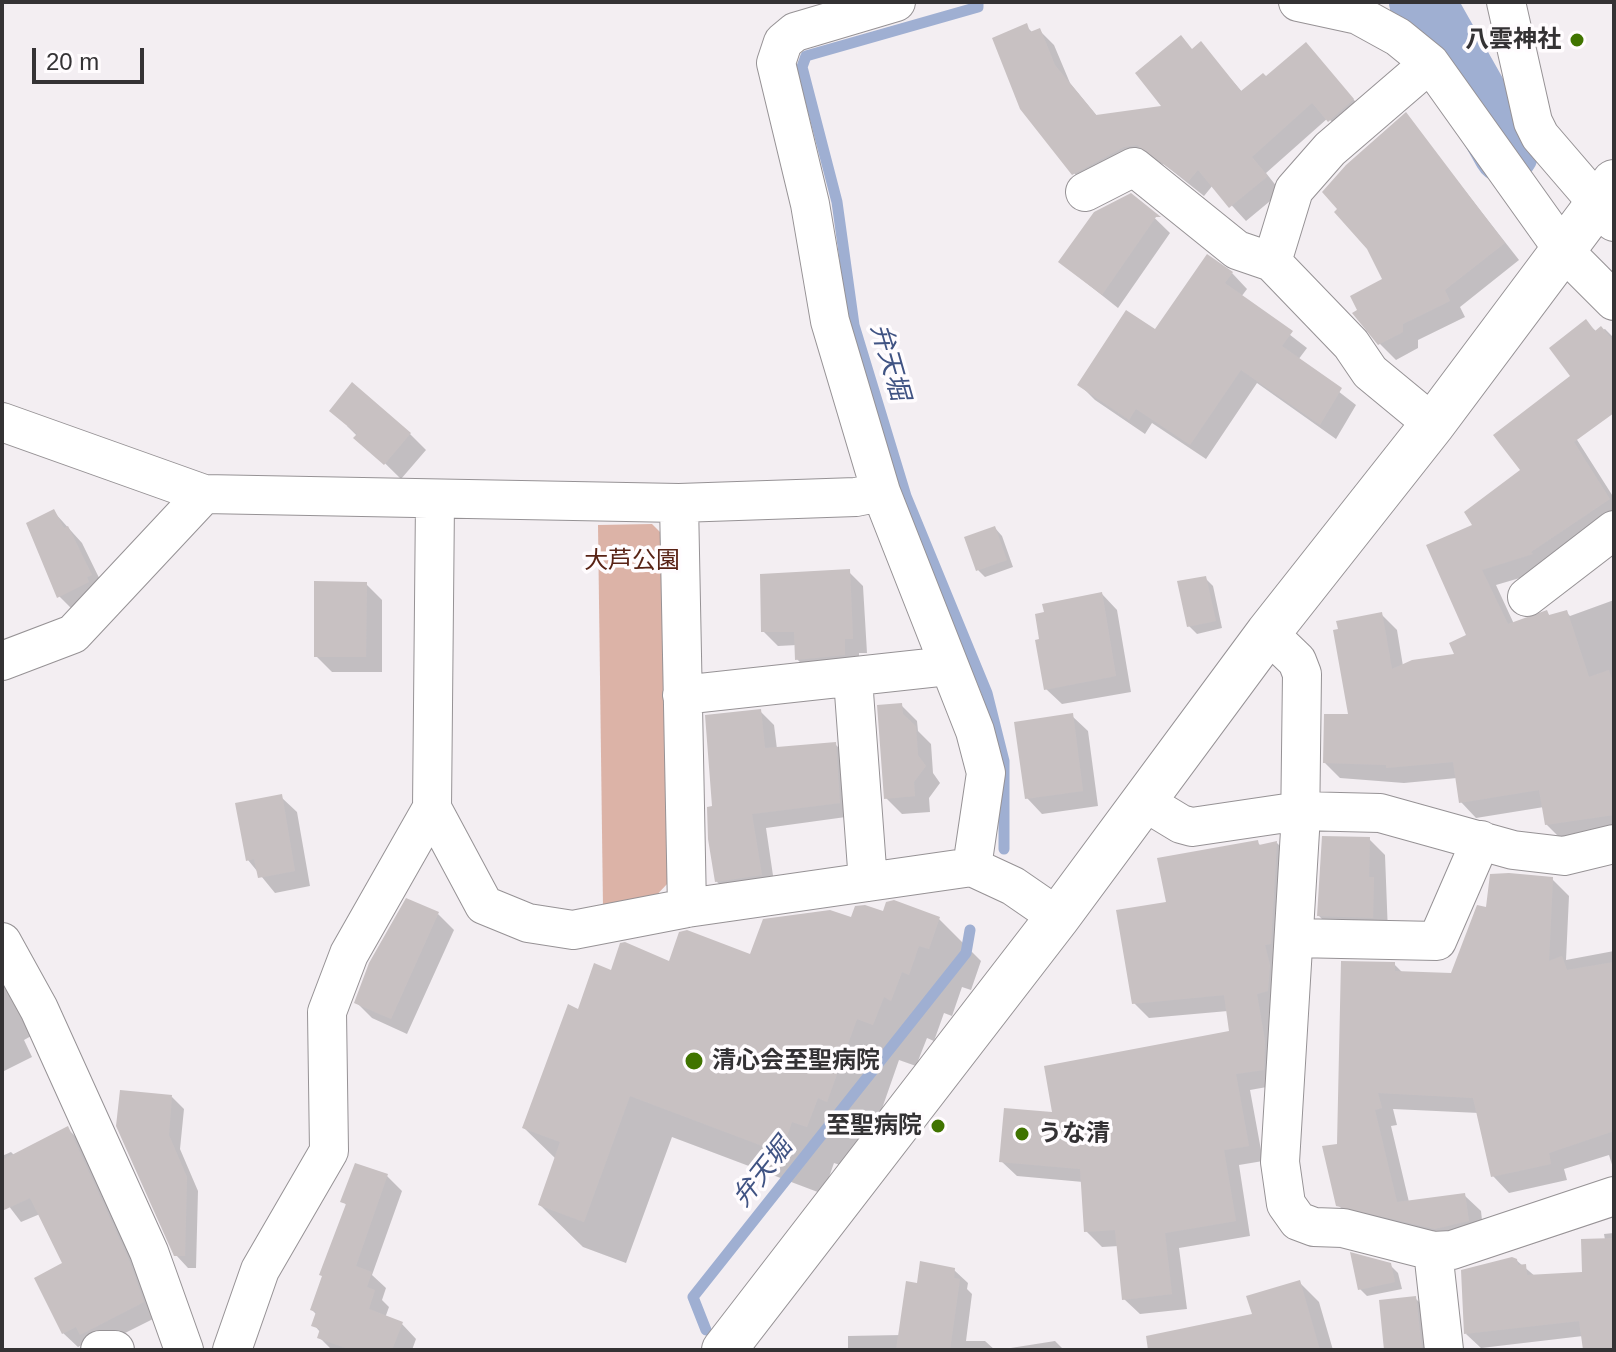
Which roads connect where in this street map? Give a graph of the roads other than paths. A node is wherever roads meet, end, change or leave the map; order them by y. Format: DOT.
graph roads {
  1 [pos="896,2"];
  2 [pos="1298,2"];
  3 [pos="1506,2"];
  4 [pos="1361,8"];
  5 [pos="1430,63"];
  6 [pos="1085,192"];
  7 [pos="1608,202"];
  8 [pos="1564,251"];
  9 [pos="1272,262"];
  10 [pos="1614,301"];
  11 [pos="2,422"];
  12 [pos="1433,424"];
  13 [pos="881,492"];
  14 [pos="204,494"];
  15 [pos="435,501"];
  16 [pos="679,503"];
  17 [pos="1614,530"];
  18 [pos="1527,597"];
  19 [pos="1268,633"];
  20 [pos="2,661"];
  21 [pos="948,666"];
  22 [pos="853,679"];
  23 [pos="682,695"];
  24 [pos="1143,801"];
  25 [pos="432,808"];
  26 [pos="1300,811"];
  27 [pos="1481,840"];
  28 [pos="1614,844"];
  29 [pos="972,867"];
  30 [pos="868,882"];
  31 [pos="687,908"];
  32 [pos="1058,917"];
  33 [pos="1294,938"];
  34 [pos="2,942"];
  35 [pos="1614,1196"];
  36 [pos="1433,1251"];
  37 [pos="100,1350"];
  38 [pos="115,1350"];
  39 [pos="184,1350"];
  40 [pos="232,1350"];
  41 [pos="724,1350"];
  42 [pos="1444,1350"];
  1 -- 13 [label="street"];
  2 -- 4 [label="street"];
  3 -- 7 [label="street"];
  4 -- 5 [label="street"];
  5 -- 8 [label="street"];
  5 -- 9 [label="street"];
  6 -- 9 [label="street"];
  7 -- 8 [label="street"];
  8 -- 10 [label="street"];
  8 -- 12 [label="street"];
  9 -- 12 [label="street"];
  11 -- 14 [label="street"];
  12 -- 19 [label="street"];
  13 -- 16 [label="street"];
  13 -- 21 [label="street"];
  14 -- 15 [label="street"];
  14 -- 20 [label="street"];
  15 -- 16 [label="street"];
  15 -- 25 [label="street"];
  16 -- 23 [label="street"];
  17 -- 18 [label="street"];
  19 -- 24 [label="street"];
  19 -- 26 [label="street"];
  21 -- 22 [label="street"];
  21 -- 29 [label="street"];
  22 -- 23 [label="street"];
  22 -- 30 [label="street"];
  23 -- 31 [label="street"];
  24 -- 26 [label="street"];
  24 -- 32 [label="street"];
  25 -- 31 [label="street"];
  25 -- 40 [label="street"];
  26 -- 27 [label="street"];
  26 -- 33 [label="street"];
  27 -- 28 [label="street"];
  27 -- 33 [label="street"];
  29 -- 30 [label="street"];
  29 -- 32 [label="street"];
  30 -- 31 [label="street"];
  32 -- 41 [label="street"];
  33 -- 36 [label="street"];
  34 -- 39 [label="street"];
  35 -- 36 [label="street"];
  36 -- 42 [label="street"];
  37 -- 38 [label="street"];
}
